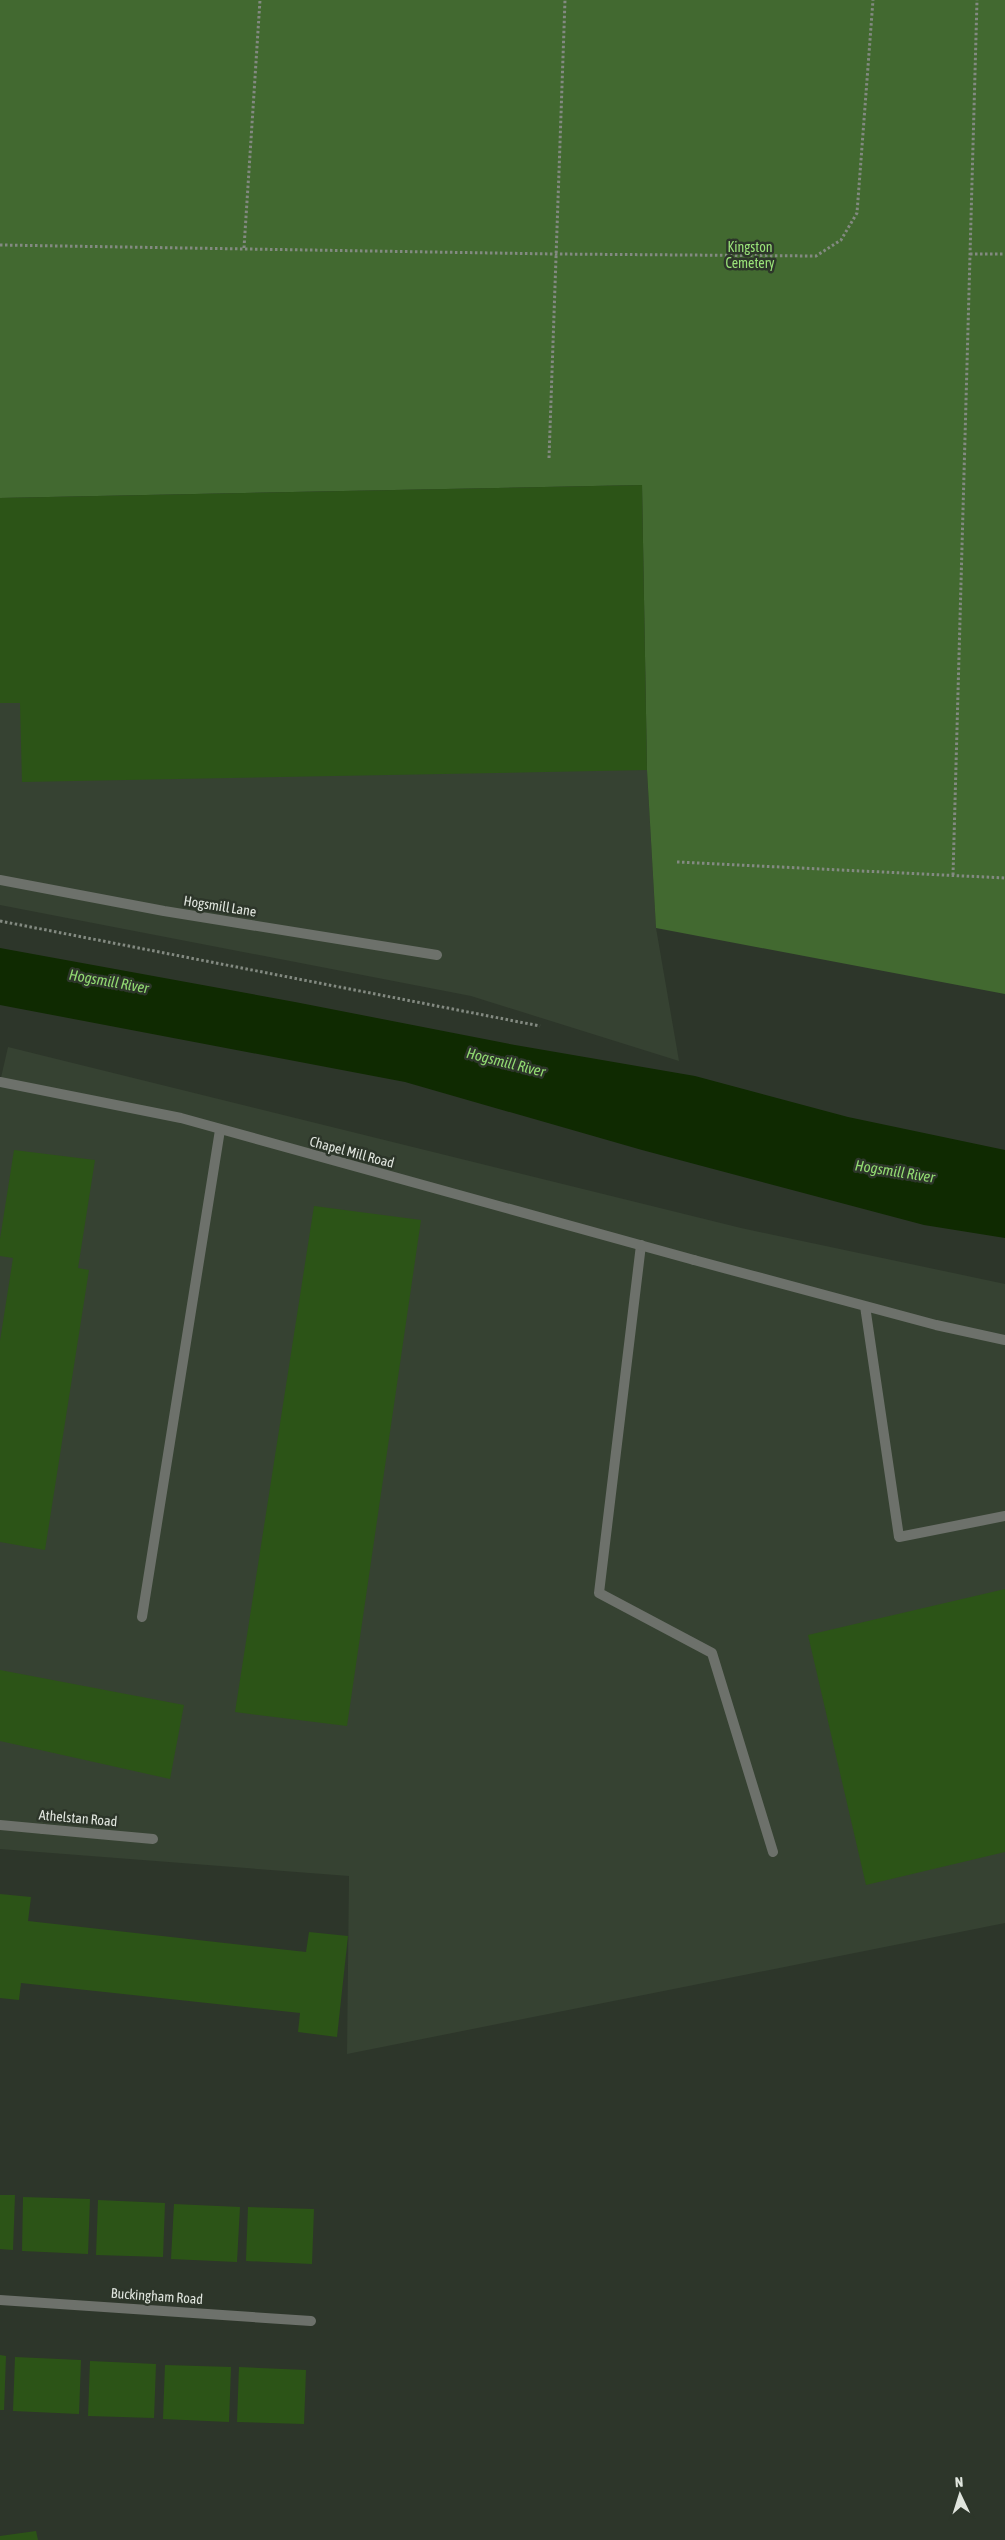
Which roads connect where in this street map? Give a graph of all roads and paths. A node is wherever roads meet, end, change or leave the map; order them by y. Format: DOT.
graph roads {
  1 [pos="260,0"];
  2 [pos="565,0"];
  3 [pos="873,0"];
  4 [pos="977,0"];
  5 [pos="0,245"];
  6 [pos="244,248"];
  7 [pos="555,254"];
  8 [pos="970,254"];
  9 [pos="1005,254"];
  10 [pos="549,458"];
  11 [pos="677,862"];
  12 [pos="953,875"];
  13 [pos="1005,878"];
  14 [pos="0,880"];
  15 [pos="0,921"];
  16 [pos="437,955"];
  17 [pos="540,1026"];
  18 [pos="0,1082"];
  19 [pos="220,1130"];
  20 [pos="641,1245"];
  21 [pos="865,1306"];
  22 [pos="1005,1340"];
  23 [pos="1005,1516"];
  24 [pos="142,1617"];
  25 [pos="0,1825"];
  26 [pos="153,1839"];
  27 [pos="773,1852"];
  28 [pos="0,2300"];
  29 [pos="311,2321"];
  1 -- 6 [label="path"];
  2 -- 7 [label="path"];
  3 -- 7 [label="path"];
  4 -- 8 [label="path"];
  5 -- 6 [label="path"];
  6 -- 7 [label="path"];
  7 -- 10 [label="path"];
  8 -- 9 [label="path"];
  8 -- 12 [label="path"];
  11 -- 12 [label="path"];
  12 -- 13 [label="path"];
  14 -- 16 [label="street, Hogsmill Lane"];
  15 -- 17 [label="path"];
  18 -- 19 [label="street, Chapel Mill Road"];
  19 -- 20 [label="street, Chapel Mill Road"];
  19 -- 24 [label="street"];
  20 -- 21 [label="street, Chapel Mill Road"];
  20 -- 27 [label="street"];
  21 -- 22 [label="street, Chapel Mill Road"];
  21 -- 23 [label="street"];
  25 -- 26 [label="street, Athelstan Road"];
  28 -- 29 [label="street, Buckingham Road"];
}
